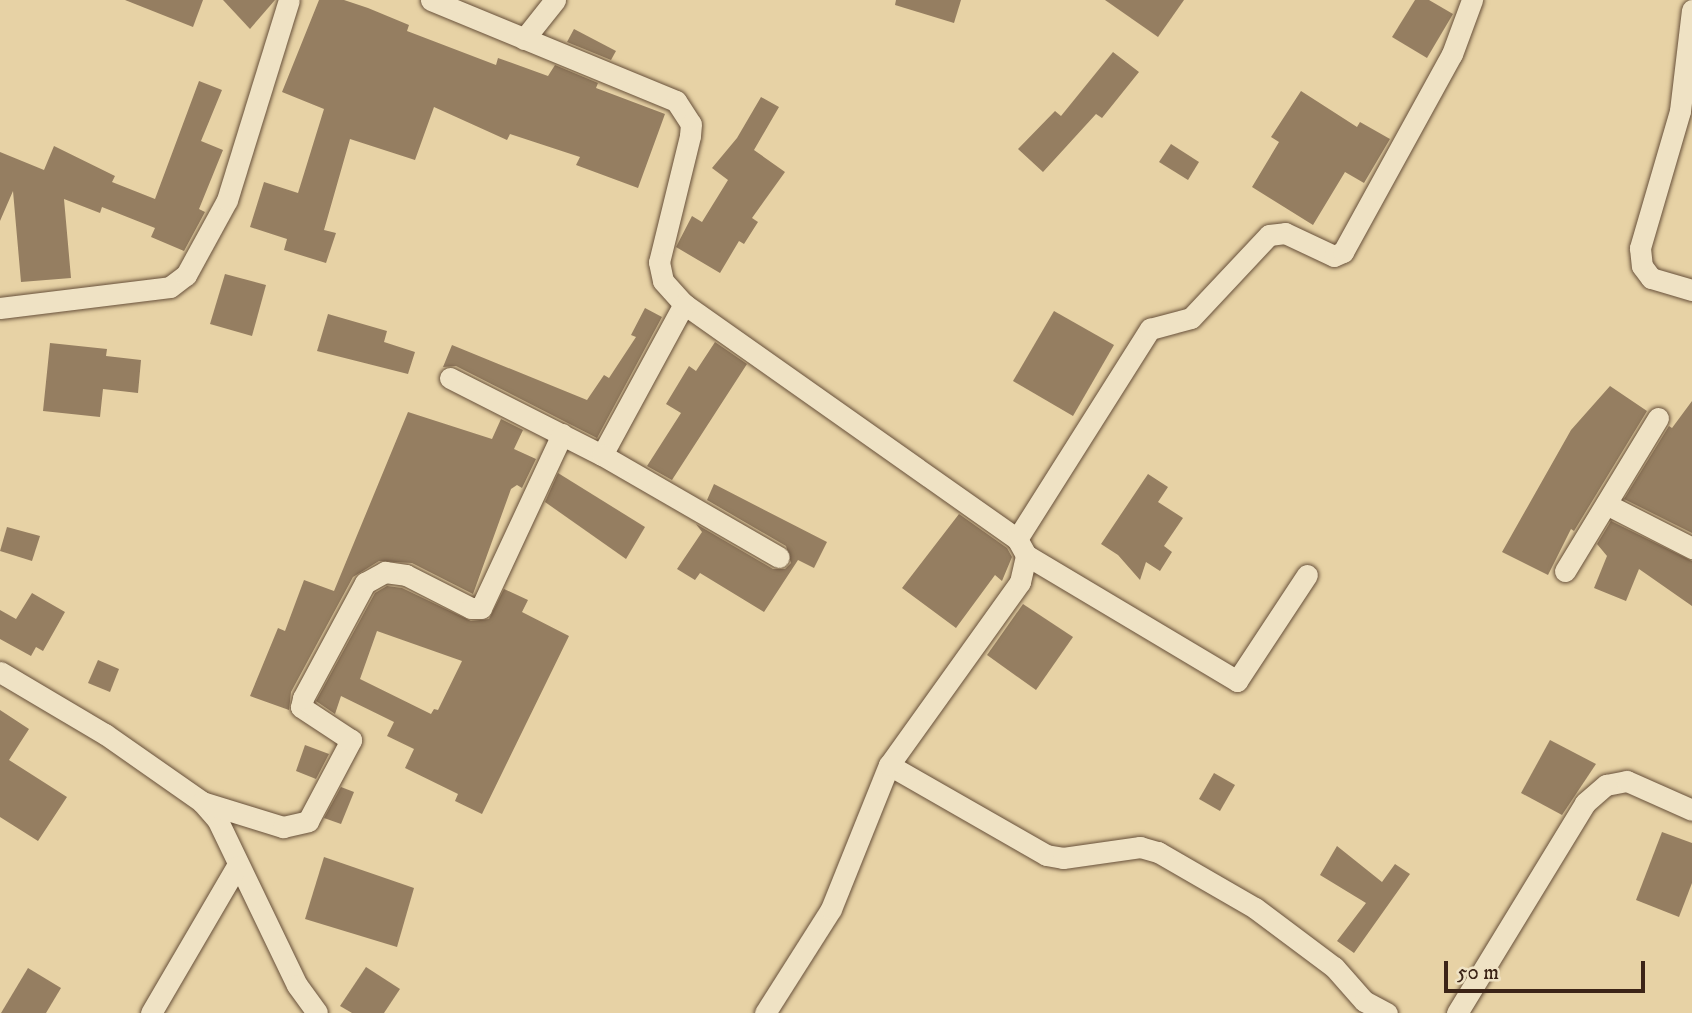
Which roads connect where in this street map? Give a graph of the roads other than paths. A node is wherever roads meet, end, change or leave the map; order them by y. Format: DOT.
graph roads {
  1 [pos="289,0"];
  2 [pos="431,0"];
  3 [pos="555,0"];
  4 [pos="1472,0"];
  5 [pos="1692,10"];
  6 [pos="524,39"];
  7 [pos="1692,290"];
  8 [pos="684,304"];
  9 [pos="0,307"];
  10 [pos="450,378"];
  11 [pos="1658,418"];
  12 [pos="562,434"];
  13 [pos="602,454"];
  14 [pos="1606,504"];
  15 [pos="1021,547"];
  16 [pos="1692,548"];
  17 [pos="779,557"];
  18 [pos="1565,571"];
  19 [pos="1307,575"];
  20 [pos="0,672"];
  21 [pos="889,765"];
  22 [pos="202,802"];
  23 [pos="1692,810"];
  24 [pos="237,866"];
  25 [pos="151,1013"];
  26 [pos="317,1013"];
  27 [pos="765,1013"];
  28 [pos="1387,1013"];
  29 [pos="1457,1013"];
  1 -- 9 [label="street"];
  2 -- 6 [label="street"];
  3 -- 6 [label="street"];
  4 -- 15 [label="street"];
  5 -- 7 [label="street"];
  6 -- 8 [label="street"];
  8 -- 13 [label="street"];
  8 -- 15 [label="street"];
  10 -- 12 [label="street"];
  11 -- 14 [label="street"];
  12 -- 13 [label="street"];
  12 -- 22 [label="street"];
  13 -- 17 [label="street"];
  14 -- 16 [label="street"];
  14 -- 18 [label="street"];
  15 -- 19 [label="street"];
  15 -- 21 [label="street"];
  20 -- 22 [label="street"];
  21 -- 27 [label="street"];
  21 -- 28 [label="street"];
  22 -- 24 [label="street"];
  23 -- 29 [label="street"];
  24 -- 25 [label="street"];
  24 -- 26 [label="street"];
}
